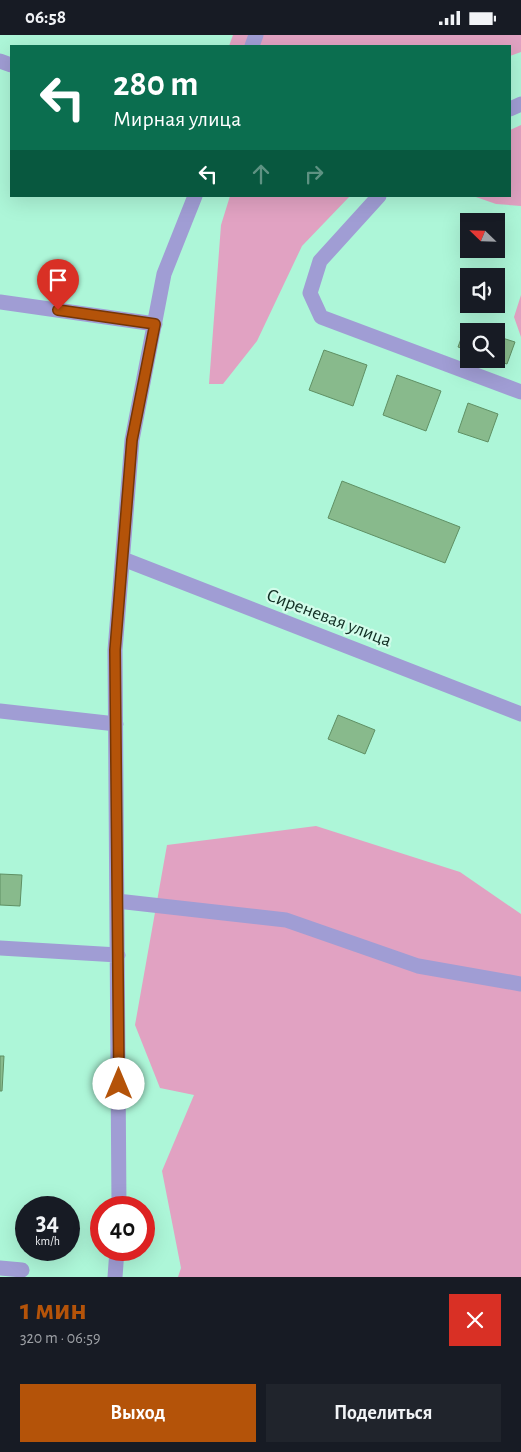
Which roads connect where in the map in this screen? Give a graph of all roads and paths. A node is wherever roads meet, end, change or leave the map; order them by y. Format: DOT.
graph roads {
  1 [pos="194,197"];
  2 [pos="378,197"];
  3 [pos="0,302"];
  4 [pos="155,324"];
  5 [pos="521,392"];
  6 [pos="123,559"];
  7 [pos="0,711"];
  8 [pos="521,714"];
  9 [pos="116,724"];
  10 [pos="117,901"];
  11 [pos="0,949"];
  12 [pos="118,955"];
  13 [pos="521,985"];
  14 [pos="119,1196"];
  15 [pos="116,1261"];
  16 [pos="0,1268"];
  17 [pos="22,1270"];
  18 [pos="115,1277"];
  1 -- 4 [label="street"];
  2 -- 5 [label="street"];
  3 -- 4 [label="street"];
  4 -- 6 [label="street"];
  6 -- 8 [label="street, Сиреневая улица"];
  6 -- 9 [label="street"];
  7 -- 9 [label="street"];
  9 -- 10 [label="street"];
  10 -- 12 [label="street"];
  10 -- 13 [label="street"];
  11 -- 12 [label="street"];
  12 -- 14 [label="street"];
  15 -- 18 [label="street"];
  16 -- 17 [label="street"];
}
